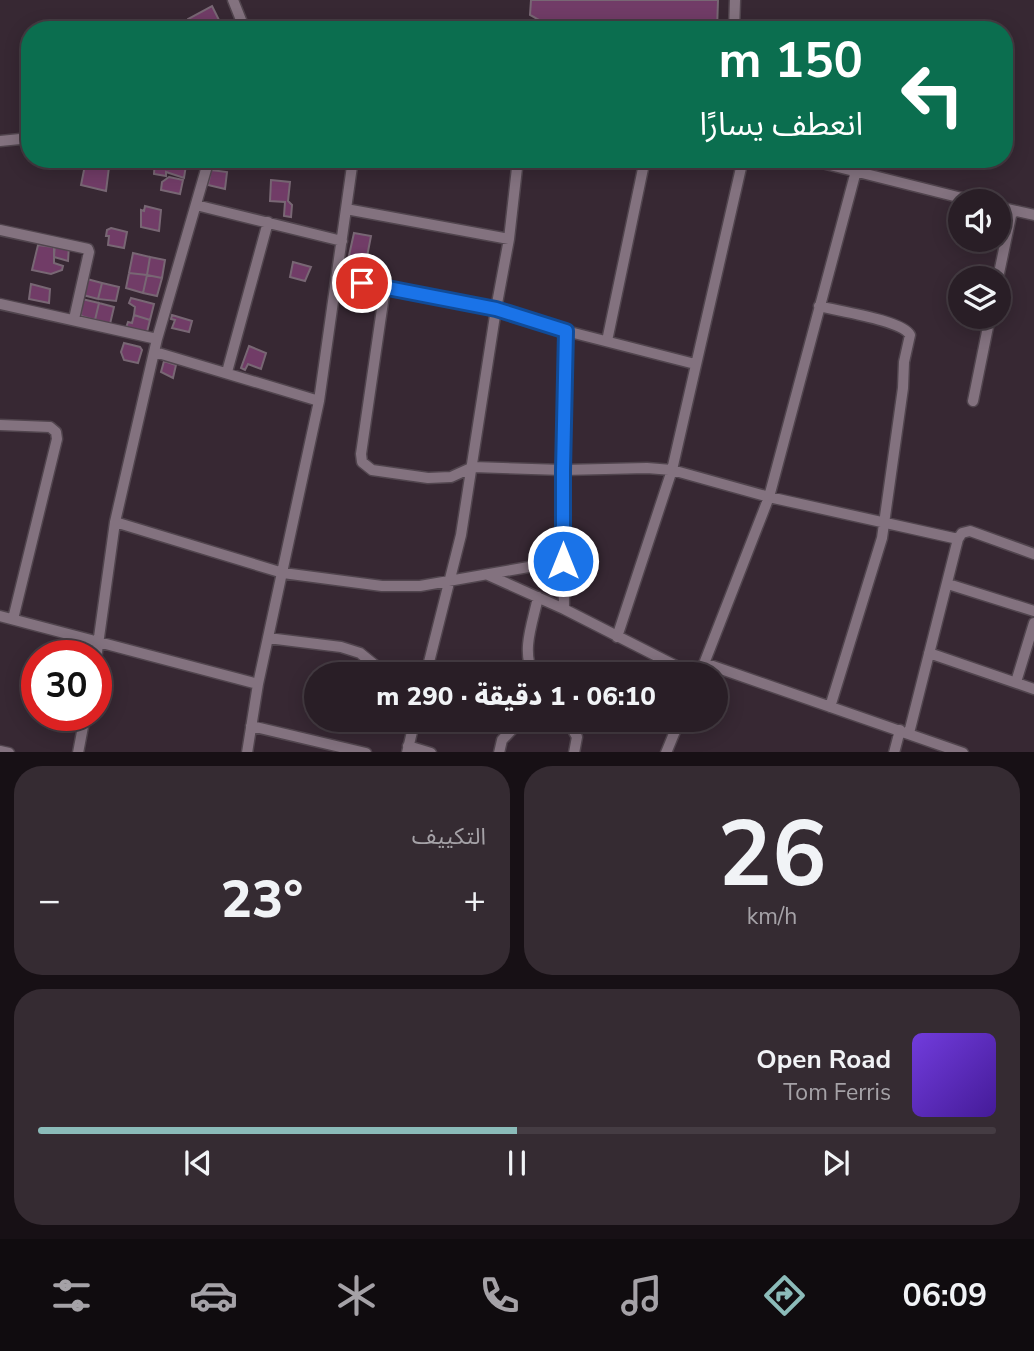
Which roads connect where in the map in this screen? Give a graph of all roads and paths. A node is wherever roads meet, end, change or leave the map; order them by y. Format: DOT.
graph roads {
  1 [pos="233,0"];
  2 [pos="735,0"];
  3 [pos="241,21"];
  4 [pos="734,21"];
  5 [pos="21,139"];
  6 [pos="0,141"];
  7 [pos="206,168"];
  8 [pos="352,168"];
  9 [pos="517,168"];
  10 [pos="643,168"];
  11 [pos="741,168"];
  12 [pos="844,168"];
  13 [pos="856,171"];
  14 [pos="948,194"];
  15 [pos="196,205"];
  16 [pos="346,209"];
  17 [pos="1012,211"];
  18 [pos="1034,215"];
  19 [pos="268,222"];
  20 [pos="0,230"];
  21 [pos="509,239"];
  22 [pos="342,241"];
  23 [pos="1001,266"];
  24 [pos="338,278"];
  25 [pos="386,288"];
  26 [pos="0,304"];
  27 [pos="819,306"];
  28 [pos="496,309"];
  29 [pos="74,319"];
  30 [pos="988,329"];
  31 [pos="566,331"];
  32 [pos="157,339"];
  33 [pos="607,341"];
  34 [pos="155,352"];
  35 [pos="695,364"];
  36 [pos="227,372"];
  37 [pos="319,401"];
  38 [pos="973,401"];
  39 [pos="0,425"];
  40 [pos="473,467"];
  41 [pos="563,470"];
  42 [pos="672,470"];
  43 [pos="769,497"];
  44 [pos="115,522"];
  45 [pos="883,524"];
  46 [pos="958,539"];
  47 [pos="1034,554"];
  48 [pos="563,561"];
  49 [pos="283,573"];
  50 [pos="486,574"];
  51 [pos="449,582"];
  52 [pos="948,584"];
  53 [pos="538,597"];
  54 [pos="564,609"];
  55 [pos="1034,611"];
  56 [pos="0,616"];
  57 [pos="13,619"];
  58 [pos="1034,624"];
  59 [pos="617,636"];
  60 [pos="268,638"];
  61 [pos="92,640"];
  62 [pos="99,640"];
  63 [pos="112,645"];
  64 [pos="929,653"];
  65 [pos="371,662"];
  66 [pos="429,662"];
  67 [pos="528,662"];
  68 [pos="668,662"];
  69 [pos="704,662"];
  70 [pos="728,671"];
  71 [pos="1016,681"];
  72 [pos="258,684"];
  73 [pos="1034,689"];
  74 [pos="830,707"];
  75 [pos="251,726"];
  76 [pos="82,731"];
  77 [pos="412,732"];
  78 [pos="510,732"];
  79 [pos="574,732"];
  80 [pos="675,732"];
  81 [pos="905,732"];
  82 [pos="407,749"];
  83 [pos="0,751"];
  84 [pos="9,752"];
  85 [pos="78,752"];
  86 [pos="247,752"];
  87 [pos="366,752"];
  88 [pos="431,752"];
  89 [pos="499,752"];
  90 [pos="574,752"];
  91 [pos="667,752"];
  92 [pos="894,752"];
  93 [pos="963,752"];
  1 -- 3 [label="street"];
  2 -- 4 [label="street"];
  5 -- 6 [label="street"];
  7 -- 15 [label="street"];
  8 -- 16 [label="street"];
  9 -- 21 [label="street"];
  10 -- 33 [label="street"];
  11 -- 35 [label="street"];
  12 -- 13 [label="street"];
  13 -- 14 [label="street"];
  13 -- 27 [label="street"];
  15 -- 19 [label="street"];
  15 -- 32 [label="street"];
  16 -- 21 [label="street"];
  16 -- 22 [label="street"];
  17 -- 18 [label="street"];
  17 -- 23 [label="street"];
  19 -- 22 [label="street"];
  19 -- 36 [label="street"];
  20 -- 29 [label="street"];
  21 -- 28 [label="street"];
  22 -- 24 [label="street"];
  24 -- 25 [label="street"];
  24 -- 37 [label="street"];
  25 -- 28 [label="street"];
  25 -- 40 [label="street"];
  26 -- 29 [label="street"];
  27 -- 43 [label="street"];
  27 -- 45 [label="street"];
  28 -- 31 [label="street"];
  28 -- 40 [label="street"];
  29 -- 32 [label="street"];
  30 -- 38 [label="street"];
  31 -- 33 [label="street"];
  31 -- 41 [label="street"];
  32 -- 34 [label="street"];
  33 -- 35 [label="street"];
  34 -- 36 [label="street"];
  34 -- 44 [label="street"];
  35 -- 42 [label="street"];
  36 -- 37 [label="street"];
  37 -- 49 [label="street"];
  39 -- 57 [label="street"];
  40 -- 41 [label="street"];
  40 -- 51 [label="street"];
  41 -- 42 [label="street"];
  41 -- 48 [label="street"];
  42 -- 43 [label="street"];
  42 -- 59 [label="street"];
  43 -- 45 [label="street"];
  43 -- 69 [label="street"];
  44 -- 49 [label="street"];
  44 -- 62 [label="street"];
  45 -- 46 [label="street"];
  45 -- 74 [label="street"];
  46 -- 47 [label="street"];
  46 -- 52 [label="street"];
  48 -- 50 [label="street"];
  48 -- 54 [label="street"];
  49 -- 51 [label="street"];
  49 -- 60 [label="street"];
  50 -- 51 [label="street"];
  50 -- 53 [label="street"];
  51 -- 66 [label="street"];
  52 -- 55 [label="street"];
  52 -- 64 [label="street"];
  53 -- 54 [label="street"];
  53 -- 67 [label="street"];
  54 -- 59 [label="street"];
  56 -- 57 [label="street"];
  57 -- 61 [label="street"];
  58 -- 71 [label="street"];
  59 -- 68 [label="street"];
  60 -- 65 [label="street"];
  60 -- 72 [label="street"];
  63 -- 72 [label="street"];
  64 -- 71 [label="street"];
  64 -- 81 [label="street"];
  70 -- 74 [label="street"];
  71 -- 73 [label="street"];
  72 -- 75 [label="street"];
  74 -- 81 [label="street"];
  75 -- 86 [label="street"];
  75 -- 87 [label="street"];
  76 -- 85 [label="street"];
  77 -- 82 [label="street"];
  78 -- 89 [label="street"];
  79 -- 90 [label="street"];
  80 -- 91 [label="street"];
  81 -- 92 [label="street"];
  81 -- 93 [label="street"];
  82 -- 88 [label="street"];
  83 -- 84 [label="street"];
}
